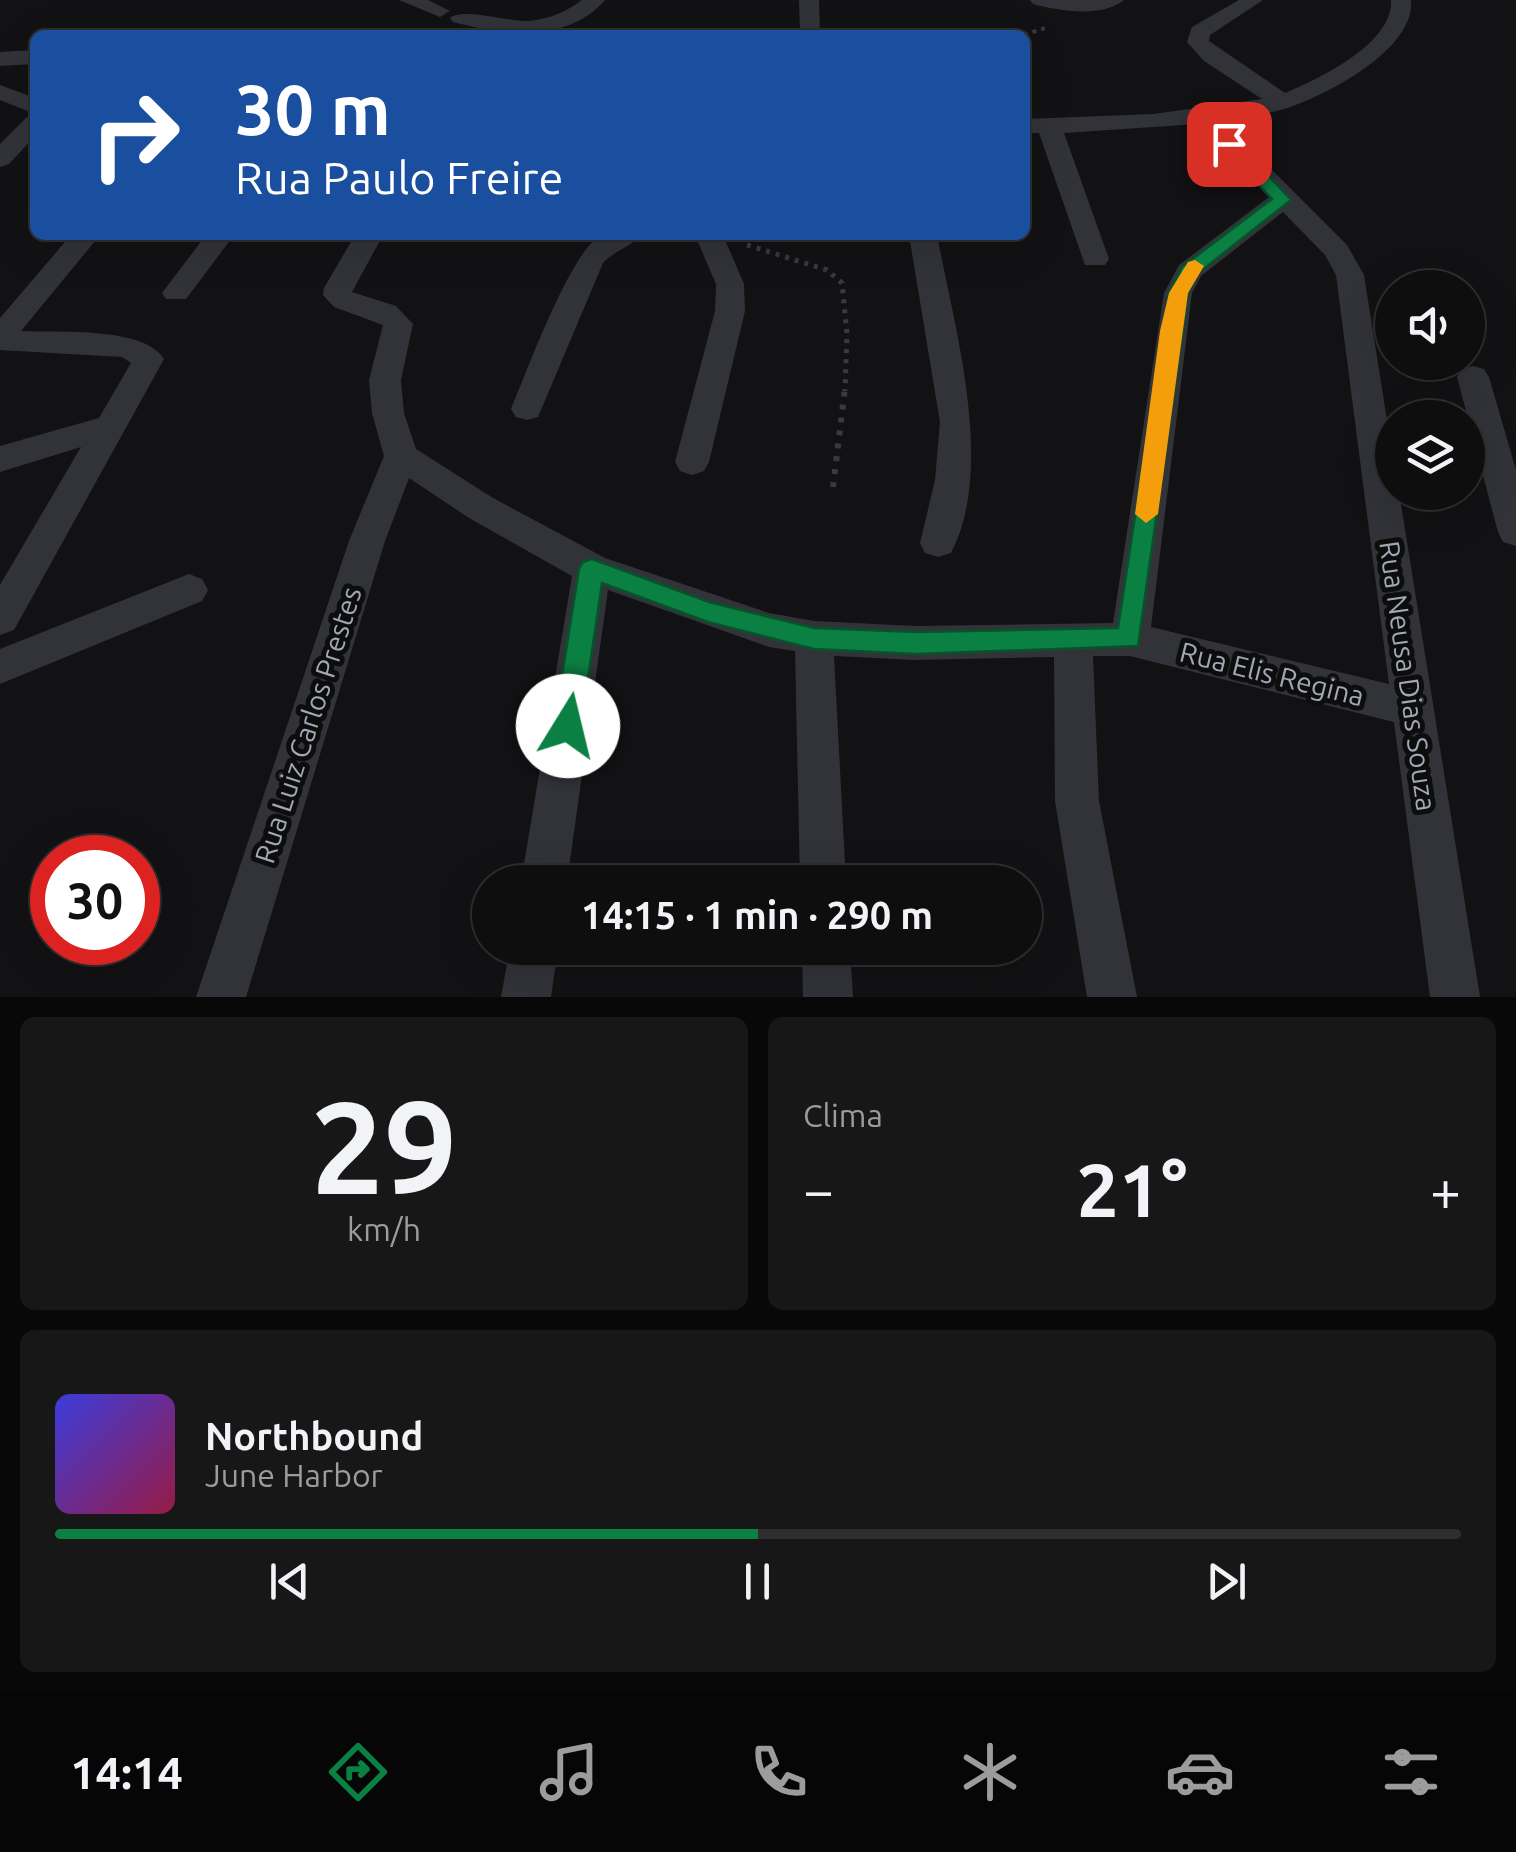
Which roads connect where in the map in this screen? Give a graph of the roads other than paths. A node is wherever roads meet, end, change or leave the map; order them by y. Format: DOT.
graph roads {
  1 [pos="408,0"];
  2 [pos="595,0"];
  3 [pos="808,0"];
  4 [pos="1040,0"];
  5 [pos="1114,0"];
  6 [pos="1253,0"];
  7 [pos="1401,0"];
  8 [pos="448,9"];
  9 [pos="554,22"];
  10 [pos="811,30"];
  11 [pos="30,57"];
  12 [pos="0,59"];
  13 [pos="0,92"];
  14 [pos="1283,102"];
  15 [pos="30,105"];
  16 [pos="1203,116"];
  17 [pos="1037,126"];
  18 [pos="30,127"];
  19 [pos="0,159"];
  20 [pos="1282,200"];
  21 [pos="82,240"];
  22 [pos="216,240"];
  23 [pos="365,240"];
  24 [pos="614,240"];
  25 [pos="712,240"];
  26 [pos="924,240"];
  27 [pos="1095,260"];
  28 [pos="176,293"];
  29 [pos="0,339"];
  30 [pos="1473,380"];
  31 [pos="527,409"];
  32 [pos="109,426"];
  33 [pos="401,456"];
  34 [pos="0,459"];
  35 [pos="692,462"];
  36 [pos="1516,532"];
  37 [pos="938,544"];
  38 [pos="592,569"];
  39 [pos="189,590"];
  40 [pos="0,619"];
  41 [pos="1073,637"];
  42 [pos="814,638"];
  43 [pos="1130,639"];
  44 [pos="0,667"];
  45 [pos="1412,708"];
  46 [pos="547,865"];
  47 [pos="823,865"];
  48 [pos="531,965"];
  49 [pos="827,965"];
  50 [pos="221,997"];
  51 [pos="526,997"];
  52 [pos="828,997"];
  53 [pos="1112,997"];
  54 [pos="1455,997"];
  1 -- 8 [label="street"];
  2 -- 9 [label="street"];
  3 -- 10 [label="street"];
  4 -- 5 [label="street"];
  6 -- 14 [label="street"];
  7 -- 14 [label="street"];
  8 -- 9 [label="street"];
  8 -- 9 [label="street"];
  11 -- 12 [label="street"];
  13 -- 15 [label="street"];
  14 -- 16 [label="street"];
  16 -- 17 [label="street"];
  16 -- 20 [label="street, Rua Neusa Dias Souza"];
  17 -- 27 [label="street"];
  18 -- 19 [label="street"];
  20 -- 43 [label="street"];
  20 -- 45 [label="street, Rua Neusa Dias Souza"];
  21 -- 29 [label="street"];
  22 -- 28 [label="street"];
  23 -- 33 [label="street"];
  24 -- 31 [label="street"];
  25 -- 35 [label="street"];
  26 -- 37 [label="street"];
  29 -- 32 [label="street"];
  30 -- 36 [label="street"];
  32 -- 34 [label="street"];
  32 -- 40 [label="street"];
  33 -- 38 [label="street, Rua Elis Regina"];
  33 -- 50 [label="street, Rua Luiz Carlos Prestes"];
  38 -- 42 [label="street, Rua Elis Regina"];
  38 -- 46 [label="street"];
  39 -- 44 [label="street"];
  41 -- 42 [label="street, Rua Elis Regina"];
  41 -- 43 [label="street, Rua Elis Regina"];
  41 -- 53 [label="street"];
  42 -- 47 [label="street"];
  43 -- 45 [label="street, Rua Elis Regina"];
  45 -- 54 [label="street, Rua Neusa Dias Souza"];
  48 -- 51 [label="street"];
  49 -- 52 [label="street"];
}
